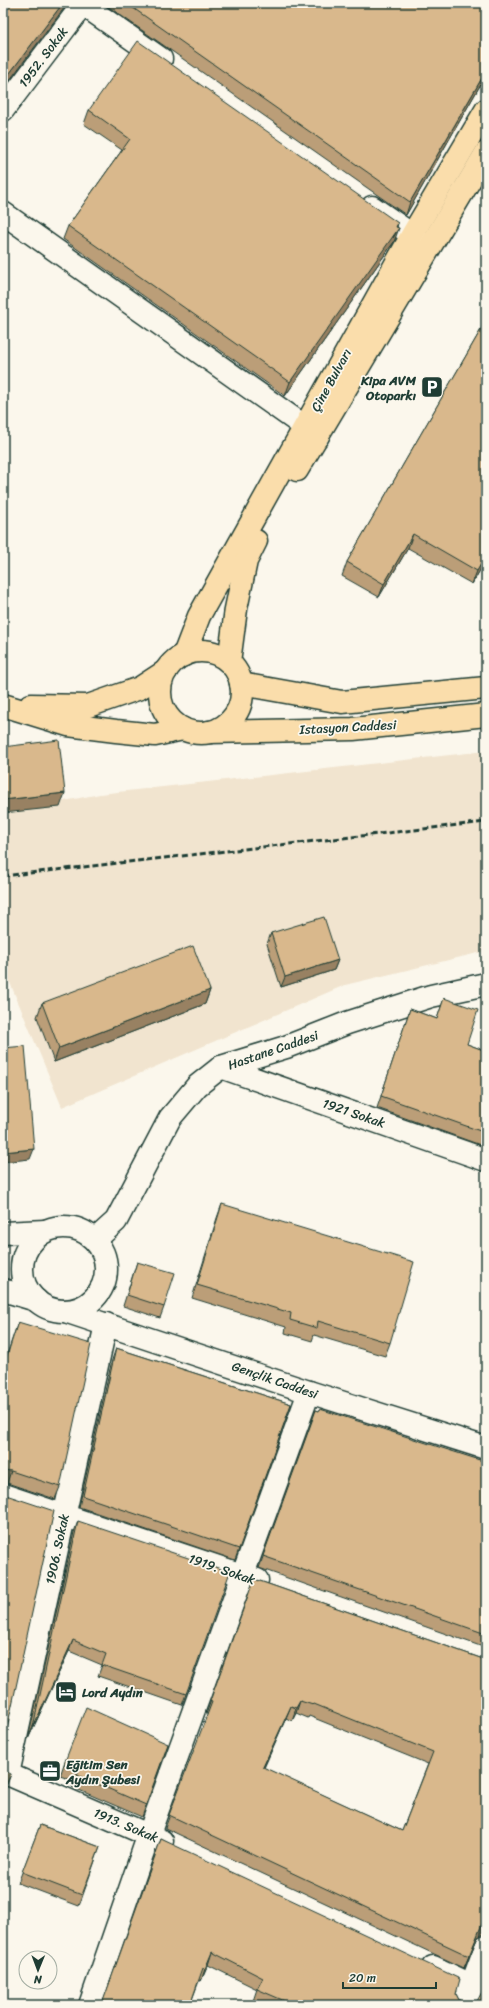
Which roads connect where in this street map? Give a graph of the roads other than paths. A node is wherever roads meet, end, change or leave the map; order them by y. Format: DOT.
graph roads {
  1 [pos="83,3"];
  2 [pos="180,72"];
  3 [pos="3,110"];
  4 [pos="486,110"];
  5 [pos="486,153"];
  6 [pos="354,194"];
  7 [pos="3,213"];
  8 [pos="420,241"];
  9 [pos="311,431"];
  10 [pos="184,655"];
  11 [pos="229,662"];
  12 [pos="166,671"];
  13 [pos="241,684"];
  14 [pos="486,688"];
  15 [pos="3,705"];
  16 [pos="486,715"];
  17 [pos="183,729"];
  18 [pos="209,732"];
  19 [pos="486,984"];
  20 [pos="221,1067"];
  21 [pos="486,1160"];
  22 [pos="45,1231"];
  23 [pos="3,1232"];
  24 [pos="95,1240"];
  25 [pos="3,1290"];
  26 [pos="36,1300"];
  27 [pos="65,1311"];
  28 [pos="106,1324"];
  29 [pos="309,1392"];
  30 [pos="486,1448"];
  31 [pos="3,1495"];
  32 [pos="64,1516"];
  33 [pos="243,1576"];
  34 [pos="272,1586"];
  35 [pos="5,1773"];
  36 [pos="148,1834"];
  37 [pos="177,1848"];
  38 [pos="486,1946"];
  39 [pos="414,1958"];
  40 [pos="479,1988"];
  41 [pos="90,2005"];
  42 [pos="464,2005"];
  1 -- 2 [label="street"];
  1 -- 3 [label="street, 1952. Sokak"];
  4 -- 8 [label="main road, Çine Bulvarı"];
  5 -- 8 [label="main road, Çine Bulvarı"];
  6 -- 8 [label="street"];
  7 -- 9 [label="street"];
  8 -- 9 [label="main road, Çine Bulvarı"];
  9 -- 10 [label="main road, Çine Bulvarı"];
  9 -- 11 [label="main road, Çine Bulvarı"];
  10 -- 11 [label="main road"];
  10 -- 12 [label="main road, Çine Bulvarı"];
  11 -- 13 [label="main road"];
  12 -- 15 [label="main road, Çine Bulvarı"];
  12 -- 17 [label="main road"];
  13 -- 14 [label="main road"];
  13 -- 18 [label="main road"];
  15 -- 17 [label="main road"];
  16 -- 18 [label="main road, Istasyon Caddesi"];
  17 -- 18 [label="main road"];
  19 -- 20 [label="street, Hastane Caddesi"];
  20 -- 21 [label="street, 1921 Sokak"];
  20 -- 24 [label="street, Hastane Caddesi"];
  22 -- 23 [label="street"];
  22 -- 24 [label="street"];
  22 -- 26 [label="street"];
  24 -- 27 [label="street"];
  25 -- 26 [label="street"];
  26 -- 27 [label="street"];
  27 -- 28 [label="street, Gençlik Caddesi"];
  28 -- 29 [label="street, Gençlik Caddesi"];
  28 -- 32 [label="street, 1906. Sokak"];
  29 -- 30 [label="street, Gençlik Caddesi"];
  29 -- 33 [label="street"];
  31 -- 32 [label="street, 1919. Sokak"];
  32 -- 33 [label="street, 1919. Sokak"];
  32 -- 35 [label="street, 1906. Sokak"];
  33 -- 34 [label="street, 1919. Sokak"];
  33 -- 36 [label="street"];
  35 -- 36 [label="street, 1913. Sokak"];
  36 -- 37 [label="street, 1913. Sokak"];
  36 -- 41 [label="street"];
  38 -- 40 [label="street"];
  39 -- 40 [label="street"];
  40 -- 42 [label="street"];
}
